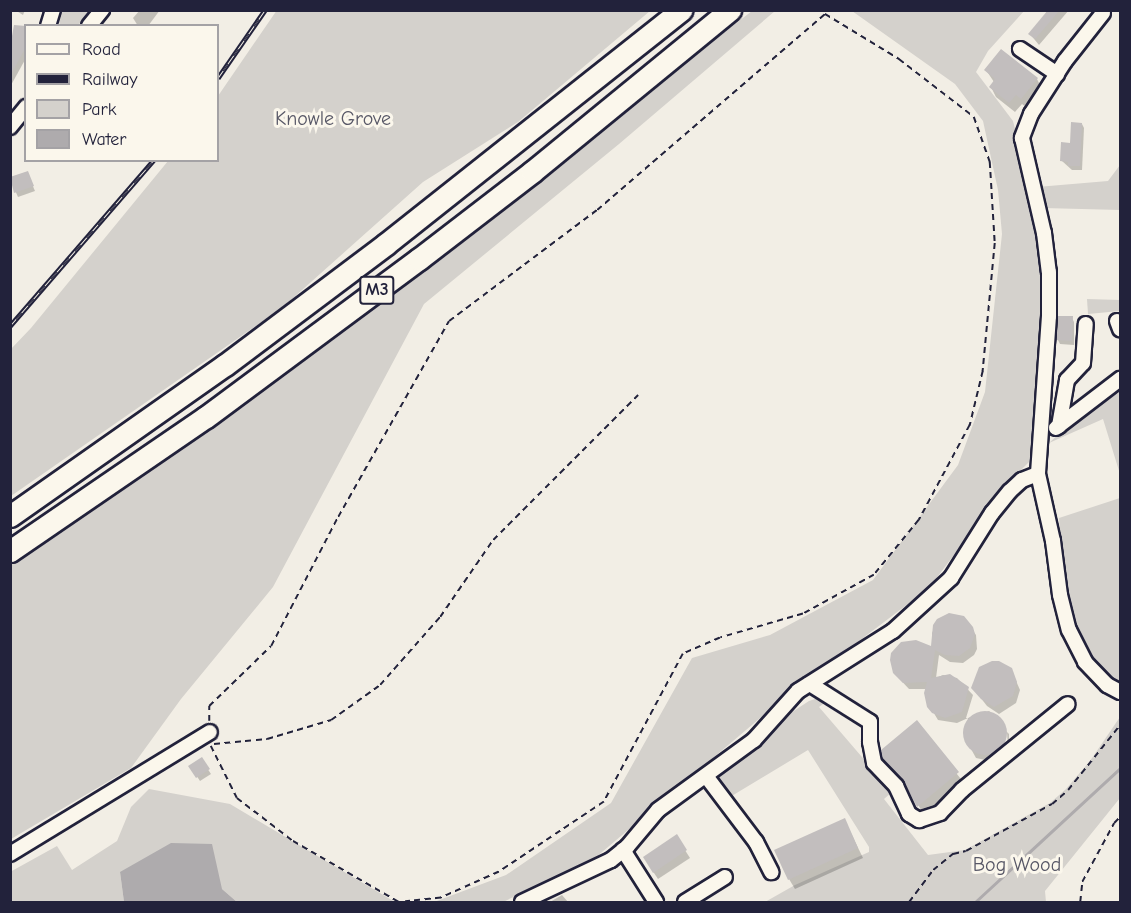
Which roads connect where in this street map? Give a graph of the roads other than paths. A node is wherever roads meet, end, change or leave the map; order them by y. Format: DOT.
graph roads {
  1 [pos="102,10"];
  2 [pos="681,10"];
  3 [pos="730,10"];
  4 [pos="1103,13"];
  5 [pos="91,24"];
  6 [pos="1020,49"];
  7 [pos="1057,74"];
  8 [pos="24,110"];
  9 [pos="10,127"];
  10 [pos="1086,324"];
  11 [pos="1120,379"];
  12 [pos="1059,426"];
  13 [pos="1042,437"];
  14 [pos="1038,474"];
  15 [pos="10,516"];
  16 [pos="10,550"];
  17 [pos="810,684"];
  18 [pos="1120,692"];
  19 [pos="1068,704"];
  20 [pos="210,732"];
  21 [pos="706,776"];
  22 [pos="623,850"];
  23 [pos="10,854"];
  24 [pos="771,873"];
  25 [pos="725,877"];
  26 [pos="522,903"];
  27 [pos="656,903"];
  28 [pos="685,903"];
  1 -- 5 [label="street"];
  2 -- 15 [label="highway, M3"];
  3 -- 16 [label="highway, M3"];
  4 -- 7 [label="street"];
  6 -- 7 [label="street"];
  7 -- 13 [label="street"];
  8 -- 9 [label="street"];
  10 -- 12 [label="street"];
  11 -- 12 [label="street"];
  12 -- 13 [label="street"];
  13 -- 14 [label="street"];
  14 -- 17 [label="street"];
  14 -- 18 [label="street"];
  17 -- 19 [label="street"];
  17 -- 21 [label="street"];
  20 -- 23 [label="street"];
  21 -- 22 [label="street"];
  21 -- 24 [label="street"];
  22 -- 26 [label="street"];
  22 -- 27 [label="street"];
  25 -- 28 [label="street"];
}
